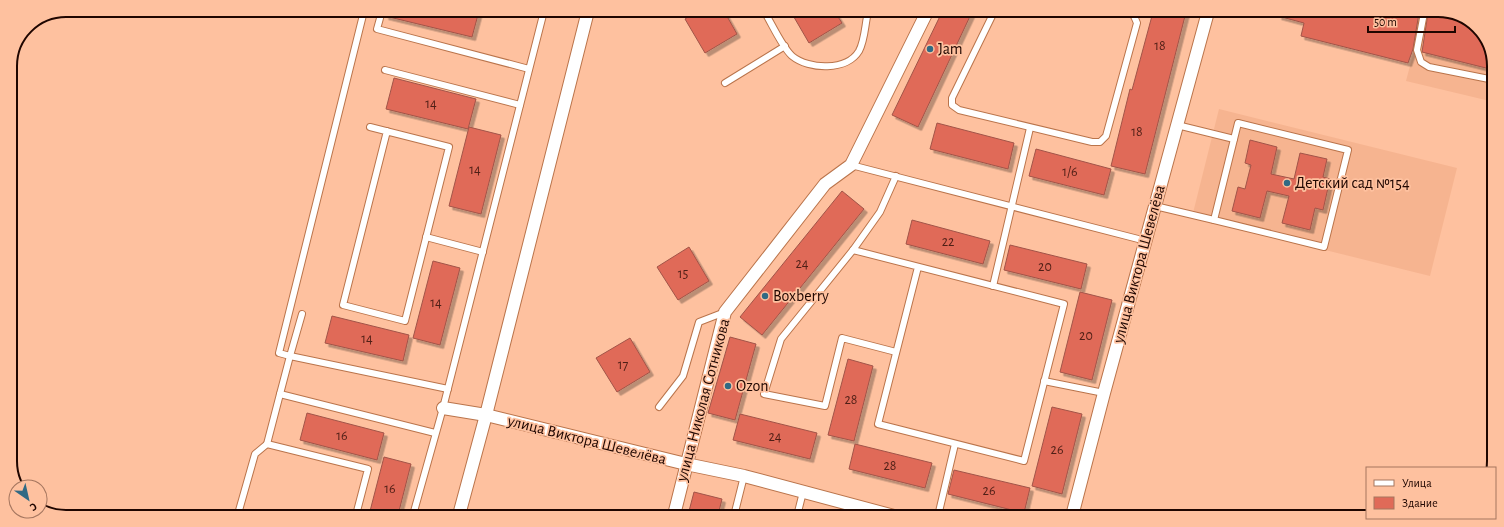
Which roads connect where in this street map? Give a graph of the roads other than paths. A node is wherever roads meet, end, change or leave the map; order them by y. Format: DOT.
graph roads {
  1 [pos="363,17"];
  2 [pos="380,17"];
  3 [pos="542,17"];
  4 [pos="586,17"];
  5 [pos="767,17"];
  6 [pos="867,17"];
  7 [pos="925,17"];
  8 [pos="992,17"];
  9 [pos="1134,17"];
  10 [pos="1207,17"];
  11 [pos="1423,17"];
  12 [pos="785,46"];
  13 [pos="529,69"];
  14 [pos="385,70"];
  15 [pos="1487,79"];
  16 [pos="725,83"];
  17 [pos="520,105"];
  18 [pos="1177,125"];
  19 [pos="370,127"];
  20 [pos="1030,128"];
  21 [pos="387,131"];
  22 [pos="1234,139"];
  23 [pos="851,165"];
  24 [pos="896,176"];
  25 [pos="1012,205"];
  26 [pos="1155,206"];
  27 [pos="1214,220"];
  28 [pos="426,238"];
  29 [pos="1146,240"];
  30 [pos="853,250"];
  31 [pos="483,252"];
  32 [pos="918,267"];
  33 [pos="993,286"];
  34 [pos="725,312"];
  35 [pos="302,314"];
  36 [pos="896,352"];
  37 [pos="290,356"];
  38 [pos="1044,381"];
  39 [pos="448,389"];
  40 [pos="1104,393"];
  41 [pos="280,394"];
  42 [pos="659,407"];
  43 [pos="443,408"];
  44 [pos="486,415"];
  45 [pos="435,433"];
  46 [pos="267,444"];
  47 [pos="955,444"];
  48 [pos="686,464"];
  49 [pos="744,476"];
  50 [pos="803,492"];
  51 [pos="239,510"];
  52 [pos="357,510"];
  53 [pos="414,510"];
  54 [pos="459,510"];
  55 [pos="675,510"];
  56 [pos="736,510"];
  57 [pos="798,510"];
  58 [pos="871,510"];
  59 [pos="939,510"];
  60 [pos="1074,510"];
  1 -- 37 [label="lane"];
  2 -- 13 [label="lane"];
  3 -- 13 [label="lane"];
  4 -- 44 [label="street"];
  5 -- 12 [label="lane"];
  6 -- 12 [label="lane"];
  7 -- 23 [label="street, улица Николая Сотникова"];
  8 -- 20 [label="lane"];
  9 -- 20 [label="lane"];
  10 -- 18 [label="street, улица Виктора Шевелёва"];
  11 -- 15 [label="lane"];
  12 -- 16 [label="lane"];
  13 -- 17 [label="lane"];
  14 -- 17 [label="lane"];
  17 -- 31 [label="lane"];
  18 -- 22 [label="lane"];
  18 -- 26 [label="street, улица Виктора Шевелёва"];
  19 -- 21 [label="lane"];
  20 -- 25 [label="lane"];
  21 -- 28 [label="lane"];
  21 -- 28 [label="lane"];
  22 -- 27 [label="lane"];
  22 -- 27 [label="lane"];
  23 -- 24 [label="lane"];
  23 -- 34 [label="street, улица Николая Сотникова"];
  24 -- 25 [label="lane"];
  24 -- 30 [label="lane"];
  25 -- 29 [label="lane"];
  25 -- 33 [label="lane"];
  26 -- 27 [label="lane"];
  26 -- 29 [label="street, улица Виктора Шевелёва"];
  28 -- 31 [label="lane"];
  29 -- 40 [label="street, улица Виктора Шевелёва"];
  30 -- 32 [label="lane"];
  30 -- 36 [label="lane"];
  31 -- 39 [label="lane"];
  32 -- 33 [label="lane"];
  32 -- 36 [label="lane"];
  33 -- 38 [label="lane"];
  34 -- 42 [label="lane"];
  34 -- 48 [label="street, улица Николая Сотникова"];
  35 -- 37 [label="lane"];
  36 -- 47 [label="lane"];
  37 -- 39 [label="lane"];
  37 -- 41 [label="lane"];
  38 -- 40 [label="lane"];
  38 -- 47 [label="lane"];
  39 -- 43 [label="lane"];
  40 -- 60 [label="street, улица Виктора Шевелёва"];
  41 -- 45 [label="lane"];
  41 -- 46 [label="lane"];
  43 -- 44 [label="street, улица Виктора Шевелёва"];
  43 -- 45 [label="lane"];
  44 -- 48 [label="street, улица Виктора Шевелёва"];
  44 -- 54 [label="street"];
  45 -- 53 [label="lane"];
  46 -- 51 [label="lane"];
  46 -- 52 [label="lane"];
  47 -- 59 [label="lane"];
  48 -- 49 [label="street, улица Виктора Шевелёва"];
  48 -- 55 [label="street, улица Николая Сотникова"];
  49 -- 50 [label="street, улица Виктора Шевелёва"];
  49 -- 56 [label="lane"];
  50 -- 57 [label="lane"];
  50 -- 58 [label="street, улица Виктора Шевелёва"];
}
